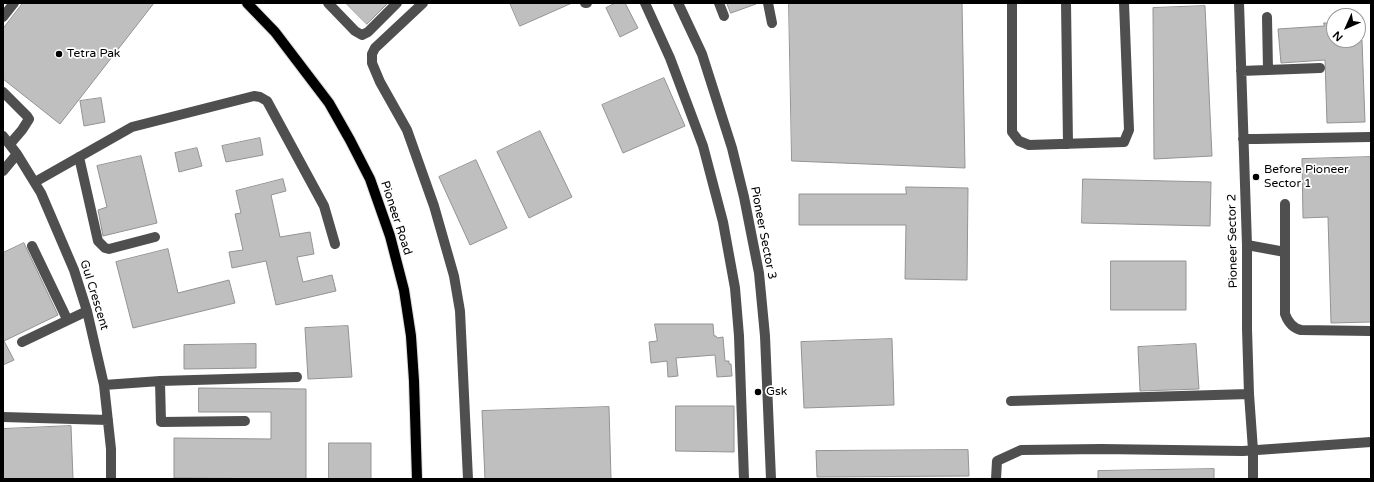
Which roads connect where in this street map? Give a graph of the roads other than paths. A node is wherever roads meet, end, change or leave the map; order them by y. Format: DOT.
graph roads {
  1 [pos="14,3"];
  2 [pos="246,3"];
  3 [pos="328,3"];
  4 [pos="397,3"];
  5 [pos="423,3"];
  6 [pos="645,3"];
  7 [pos="678,3"];
  8 [pos="719,3"];
  9 [pos="768,3"];
  10 [pos="1012,3"];
  11 [pos="1066,3"];
  12 [pos="1124,3"];
  13 [pos="1239,3"];
  14 [pos="724,16"];
  15 [pos="3,17"];
  16 [pos="1267,17"];
  17 [pos="772,23"];
  18 [pos="1320,68"];
  19 [pos="1268,70"];
  20 [pos="1241,72"];
  21 [pos="3,92"];
  22 [pos="3,136"];
  23 [pos="1371,137"];
  24 [pos="1243,138"];
  25 [pos="10,144"];
  26 [pos="1068,144"];
  27 [pos="17,154"];
  28 [pos="79,156"];
  29 [pos="3,171"];
  30 [pos="35,182"];
  31 [pos="1285,204"];
  32 [pos="155,237"];
  33 [pos="335,244"];
  34 [pos="1247,245"];
  35 [pos="32,246"];
  36 [pos="1285,252"];
  37 [pos="87,310"];
  38 [pos="67,319"];
  39 [pos="1371,330"];
  40 [pos="22,342"];
  41 [pos="297,376"];
  42 [pos="160,381"];
  43 [pos="104,385"];
  44 [pos="1249,394"];
  45 [pos="1012,402"];
  46 [pos="3,418"];
  47 [pos="108,420"];
  48 [pos="245,421"];
  49 [pos="1371,442"];
  50 [pos="1253,450"];
  51 [pos="111,479"];
  52 [pos="417,479"];
  53 [pos="468,479"];
  54 [pos="744,479"];
  55 [pos="771,479"];
  56 [pos="996,479"];
  57 [pos="1253,479"];
  1 -- 15 [label="street"];
  2 -- 52 [label="main road, Pioneer Road"];
  3 -- 4 [label="street"];
  5 -- 53 [label="street"];
  6 -- 54 [label="street"];
  7 -- 55 [label="street, Pioneer Sector 3"];
  8 -- 14 [label="street"];
  9 -- 17 [label="street"];
  10 -- 26 [label="street"];
  11 -- 26 [label="street"];
  12 -- 26 [label="street"];
  13 -- 20 [label="street, Pioneer Sector 2"];
  16 -- 19 [label="street"];
  18 -- 19 [label="street"];
  19 -- 20 [label="street"];
  20 -- 24 [label="street, Pioneer Sector 2"];
  21 -- 25 [label="street"];
  22 -- 25 [label="street, Gul Crescent"];
  23 -- 24 [label="street"];
  24 -- 34 [label="street, Pioneer Sector 2"];
  25 -- 27 [label="street, Gul Crescent"];
  27 -- 29 [label="street"];
  27 -- 30 [label="street, Gul Crescent"];
  28 -- 30 [label="street"];
  28 -- 32 [label="street"];
  28 -- 33 [label="street"];
  30 -- 37 [label="street, Gul Crescent"];
  31 -- 36 [label="street"];
  34 -- 36 [label="street"];
  34 -- 44 [label="street, Pioneer Sector 2"];
  35 -- 38 [label="street"];
  36 -- 39 [label="street"];
  37 -- 38 [label="street"];
  37 -- 43 [label="street, Gul Crescent"];
  38 -- 40 [label="street"];
  41 -- 42 [label="street"];
  42 -- 43 [label="street"];
  42 -- 48 [label="street"];
  43 -- 47 [label="street, Gul Crescent"];
  44 -- 45 [label="street"];
  44 -- 50 [label="street, Pioneer Sector 2"];
  46 -- 47 [label="street"];
  47 -- 51 [label="street, Gul Crescent"];
  49 -- 50 [label="street"];
  50 -- 56 [label="street"];
  50 -- 57 [label="street, Pioneer Sector 2"];
}
